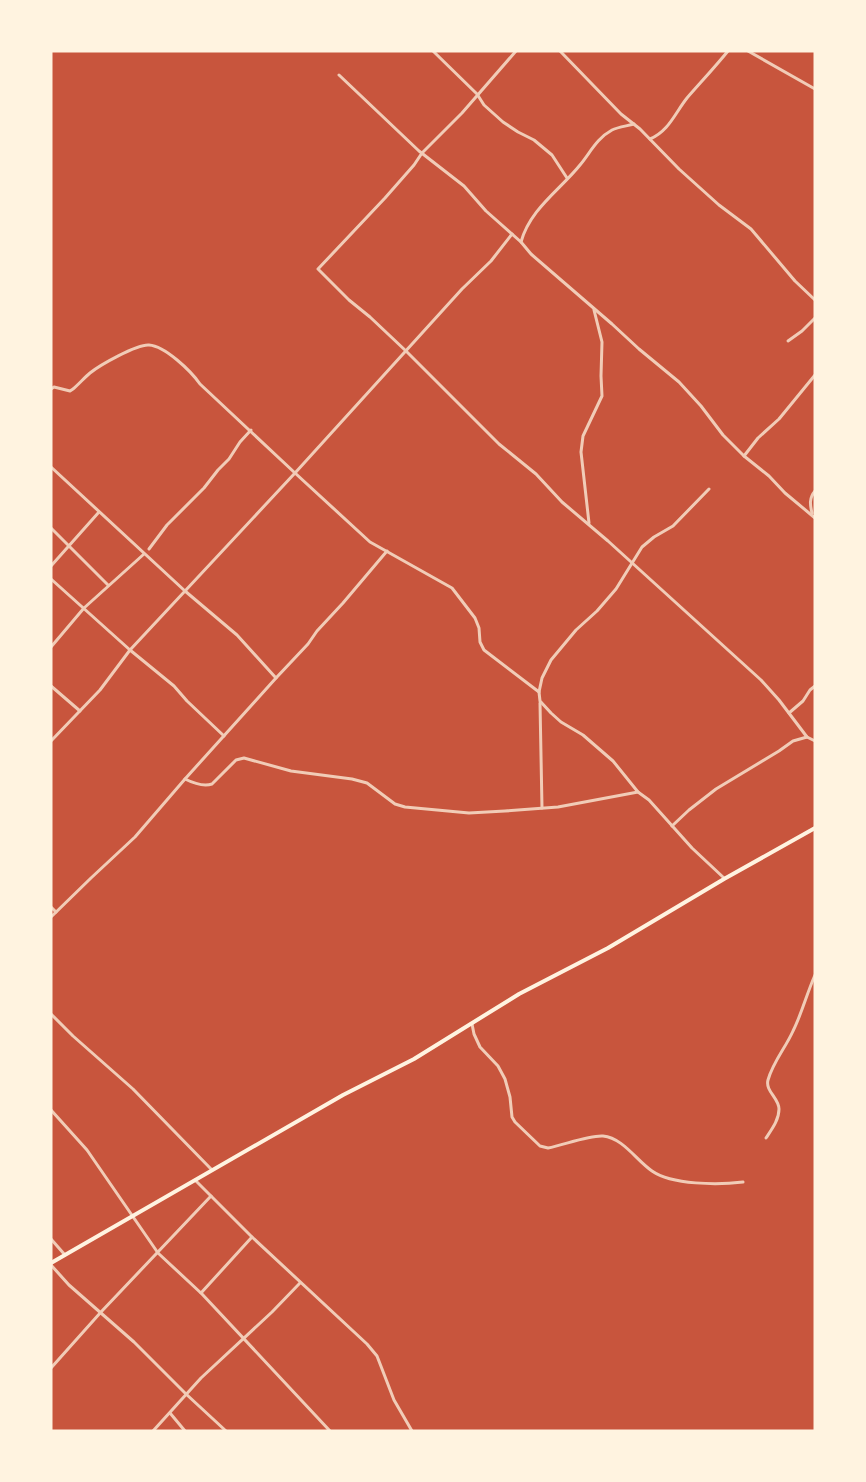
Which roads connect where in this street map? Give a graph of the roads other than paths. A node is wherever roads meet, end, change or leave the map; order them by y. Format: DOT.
graph roads {
  1 [pos="433,51"];
  2 [pos="516,51"];
  3 [pos="560,51"];
  4 [pos="728,51"];
  5 [pos="748,51"];
  6 [pos="339,75"];
  7 [pos="815,89"];
  8 [pos="477,94"];
  9 [pos="634,124"];
  10 [pos="650,139"];
  11 [pos="422,153"];
  12 [pos="567,178"];
  13 [pos="512,234"];
  14 [pos="521,242"];
  15 [pos="815,300"];
  16 [pos="594,309"];
  17 [pos="815,318"];
  18 [pos="788,341"];
  19 [pos="406,351"];
  20 [pos="815,375"];
  21 [pos="51,389"];
  22 [pos="250,430"];
  23 [pos="744,456"];
  24 [pos="51,467"];
  25 [pos="295,473"];
  26 [pos="709,489"];
  27 [pos="815,491"];
  28 [pos="100,511"];
  29 [pos="813,516"];
  30 [pos="589,524"];
  31 [pos="51,528"];
  32 [pos="69,546"];
  33 [pos="149,549"];
  34 [pos="387,551"];
  35 [pos="144,554"];
  36 [pos="632,564"];
  37 [pos="51,566"];
  38 [pos="51,579"];
  39 [pos="108,585"];
  40 [pos="185,591"];
  41 [pos="84,608"];
  42 [pos="51,647"];
  43 [pos="130,650"];
  44 [pos="276,678"];
  45 [pos="51,686"];
  46 [pos="815,686"];
  47 [pos="539,692"];
  48 [pos="540,701"];
  49 [pos="80,711"];
  50 [pos="789,714"];
  51 [pos="224,736"];
  52 [pos="807,737"];
  53 [pos="51,741"];
  54 [pos="815,741"];
  55 [pos="184,779"];
  56 [pos="638,792"];
  57 [pos="542,808"];
  58 [pos="672,826"];
  59 [pos="815,828"];
  60 [pos="724,879"];
  61 [pos="51,907"];
  62 [pos="56,912"];
  63 [pos="51,917"];
  64 [pos="815,975"];
  65 [pos="51,1014"];
  66 [pos="472,1024"];
  67 [pos="51,1110"];
  68 [pos="766,1138"];
  69 [pos="212,1170"];
  70 [pos="195,1180"];
  71 [pos="743,1182"];
  72 [pos="211,1196"];
  73 [pos="132,1216"];
  74 [pos="252,1237"];
  75 [pos="51,1239"];
  76 [pos="158,1253"];
  77 [pos="65,1255"];
  78 [pos="51,1264"];
  79 [pos="300,1283"];
  80 [pos="201,1293"];
  81 [pos="101,1312"];
  82 [pos="244,1339"];
  83 [pos="51,1368"];
  84 [pos="186,1394"];
  85 [pos="170,1413"];
  86 [pos="153,1431"];
  87 [pos="185,1431"];
  88 [pos="226,1431"];
  89 [pos="330,1431"];
  90 [pos="412,1431"];
  1 -- 8 [label="street"];
  2 -- 8 [label="street"];
  3 -- 9 [label="street"];
  4 -- 10 [label="street"];
  5 -- 7 [label="street"];
  6 -- 11 [label="street"];
  8 -- 11 [label="street"];
  8 -- 12 [label="street"];
  9 -- 10 [label="street"];
  9 -- 12 [label="street"];
  10 -- 15 [label="street"];
  11 -- 13 [label="street"];
  11 -- 19 [label="street"];
  12 -- 14 [label="street"];
  13 -- 14 [label="street"];
  13 -- 19 [label="street"];
  14 -- 16 [label="street"];
  16 -- 23 [label="street"];
  16 -- 30 [label="street"];
  17 -- 18 [label="street"];
  19 -- 25 [label="street"];
  19 -- 30 [label="street"];
  20 -- 23 [label="street"];
  21 -- 22 [label="street"];
  22 -- 25 [label="street"];
  22 -- 33 [label="street"];
  23 -- 29 [label="street"];
  24 -- 28 [label="street"];
  25 -- 34 [label="street"];
  25 -- 40 [label="street"];
  26 -- 36 [label="street"];
  27 -- 29 [label="street"];
  28 -- 32 [label="street"];
  28 -- 35 [label="street"];
  30 -- 36 [label="street"];
  31 -- 32 [label="street"];
  32 -- 37 [label="street"];
  32 -- 39 [label="street"];
  34 -- 44 [label="street"];
  34 -- 47 [label="street"];
  35 -- 39 [label="street"];
  35 -- 40 [label="street"];
  36 -- 47 [label="street"];
  36 -- 50 [label="street"];
  38 -- 41 [label="street"];
  39 -- 41 [label="street"];
  40 -- 43 [label="street"];
  40 -- 44 [label="street"];
  41 -- 42 [label="street"];
  41 -- 43 [label="street"];
  43 -- 49 [label="street"];
  43 -- 51 [label="street"];
  44 -- 51 [label="street"];
  45 -- 49 [label="street"];
  46 -- 50 [label="street"];
  47 -- 48 [label="street"];
  48 -- 56 [label="street"];
  48 -- 57 [label="street"];
  49 -- 53 [label="street"];
  50 -- 52 [label="street"];
  51 -- 55 [label="street"];
  52 -- 54 [label="street"];
  52 -- 58 [label="street"];
  55 -- 57 [label="street"];
  55 -- 62 [label="street"];
  56 -- 57 [label="street"];
  56 -- 58 [label="street"];
  58 -- 60 [label="street"];
  59 -- 60 [label="main road"];
  60 -- 66 [label="main road"];
  61 -- 62 [label="street"];
  62 -- 63 [label="street"];
  64 -- 68 [label="street"];
  65 -- 69 [label="street"];
  66 -- 69 [label="main road"];
  66 -- 71 [label="street"];
  67 -- 73 [label="street"];
  69 -- 70 [label="main road"];
  70 -- 72 [label="street"];
  70 -- 73 [label="main road"];
  72 -- 74 [label="street"];
  72 -- 76 [label="street"];
  73 -- 76 [label="street"];
  73 -- 77 [label="main road"];
  74 -- 79 [label="street"];
  74 -- 80 [label="street"];
  75 -- 77 [label="street"];
  76 -- 80 [label="street"];
  76 -- 81 [label="street"];
  77 -- 78 [label="main road"];
  78 -- 81 [label="street"];
  79 -- 82 [label="street"];
  79 -- 90 [label="street"];
  80 -- 82 [label="street"];
  81 -- 83 [label="street"];
  81 -- 84 [label="street"];
  82 -- 84 [label="street"];
  82 -- 89 [label="street"];
  84 -- 85 [label="street"];
  84 -- 88 [label="street"];
  85 -- 86 [label="street"];
  85 -- 87 [label="street"];
}
